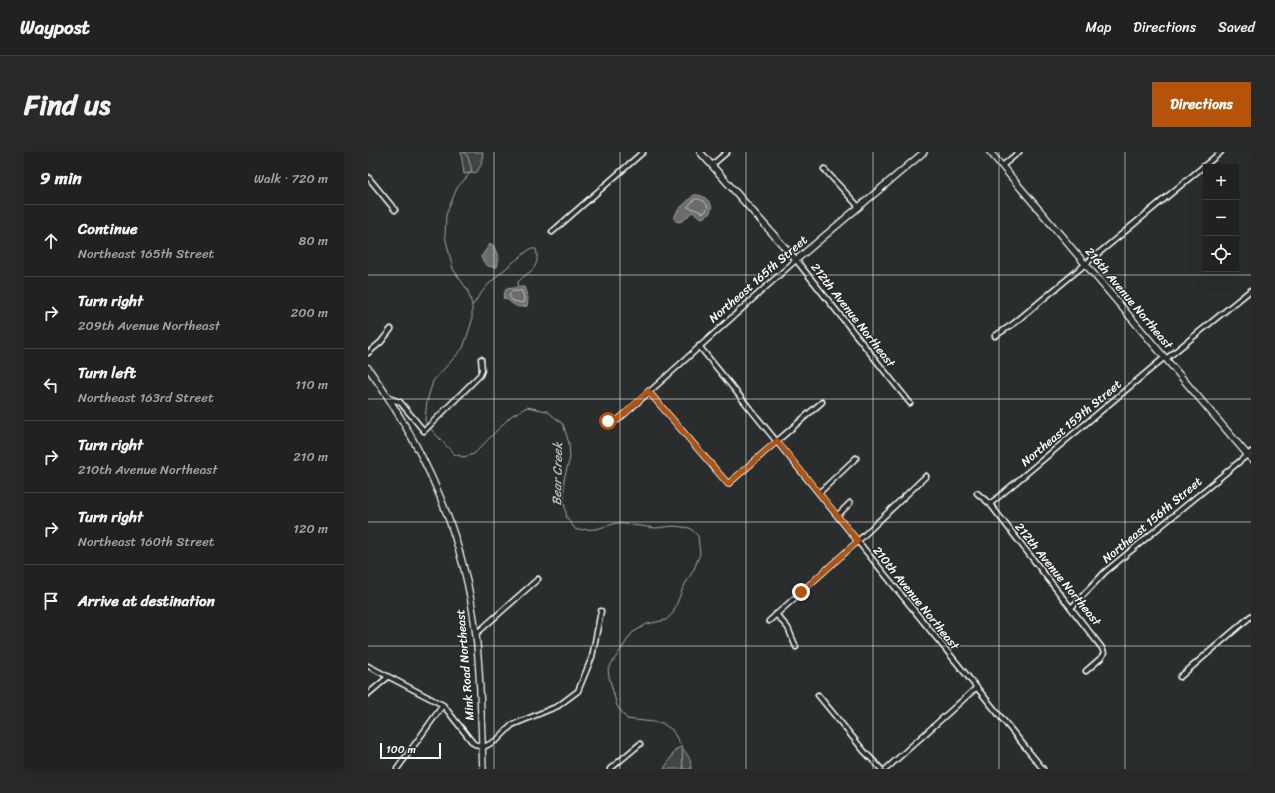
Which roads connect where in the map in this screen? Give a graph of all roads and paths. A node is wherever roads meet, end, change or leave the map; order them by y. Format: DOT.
graph roads {
  1 [pos="643,152"];
  2 [pos="700,152"];
  3 [pos="727,152"];
  4 [pos="924,152"];
  5 [pos="990,152"];
  6 [pos="1019,152"];
  7 [pos="1221,152"];
  8 [pos="712,165"];
  9 [pos="1002,166"];
  10 [pos="824,169"];
  11 [pos="368,177"];
  12 [pos="859,207"];
  13 [pos="395,210"];
  14 [pos="552,232"];
  15 [pos="796,260"];
  16 [pos="1085,264"];
  17 [pos="1251,290"];
  18 [pos="391,329"];
  19 [pos="995,336"];
  20 [pos="698,346"];
  21 [pos="368,353"];
  22 [pos="1165,358"];
  23 [pos="480,359"];
  24 [pos="368,368"];
  25 [pos="648,391"];
  26 [pos="389,398"];
  27 [pos="822,402"];
  28 [pos="910,403"];
  29 [pos="608,421"];
  30 [pos="777,441"];
  31 [pos="1250,455"];
  32 [pos="856,458"];
  33 [pos="926,476"];
  34 [pos="819,493"];
  35 [pos="977,493"];
  36 [pos="850,503"];
  37 [pos="990,504"];
  38 [pos="838,515"];
  39 [pos="858,541"];
  40 [pos="538,579"];
  41 [pos="1071,608"];
  42 [pos="601,611"];
  43 [pos="776,614"];
  44 [pos="1251,616"];
  45 [pos="769,621"];
  46 [pos="476,634"];
  47 [pos="796,647"];
  48 [pos="368,666"];
  49 [pos="1086,671"];
  50 [pos="388,677"];
  51 [pos="1180,677"];
  52 [pos="976,688"];
  53 [pos="368,694"];
  54 [pos="818,695"];
  55 [pos="443,705"];
  56 [pos="640,744"];
  57 [pos="482,748"];
  58 [pos="397,769"];
  59 [pos="483,769"];
  60 [pos="610,769"];
  61 [pos="881,769"];
  62 [pos="886,769"];
  63 [pos="1043,769"];
  1 -- 14 [label="street"];
  2 -- 8 [label="street, 212th Avenue Northeast"];
  3 -- 8 [label="street"];
  4 -- 12 [label="street, Northeast 165th Street"];
  5 -- 9 [label="street, 216th Avenue Northeast"];
  6 -- 9 [label="street"];
  7 -- 16 [label="street"];
  8 -- 15 [label="street, 212th Avenue Northeast"];
  9 -- 16 [label="street, 216th Avenue Northeast"];
  10 -- 12 [label="street"];
  11 -- 13 [label="street"];
  12 -- 15 [label="street, Northeast 165th Street"];
  15 -- 20 [label="street, Northeast 165th Street"];
  15 -- 28 [label="street, 212th Avenue Northeast"];
  16 -- 19 [label="street"];
  16 -- 22 [label="street, 216th Avenue Northeast"];
  17 -- 22 [label="street, Northeast 159th Street"];
  18 -- 21 [label="street"];
  20 -- 25 [label="street, Northeast 165th Street"];
  20 -- 30 [label="street, 210th Avenue Northeast"];
  22 -- 31 [label="street, 216th Avenue Northeast"];
  22 -- 37 [label="street, Northeast 159th Street"];
  23 -- 26 [label="street"];
  24 -- 26 [label="street, Mink Road Northeast"];
  25 -- 29 [label="street, Northeast 165th Street"];
  25 -- 30 [label="street"];
  26 -- 46 [label="street, Mink Road Northeast"];
  27 -- 30 [label="street"];
  30 -- 34 [label="street, 210th Avenue Northeast"];
  31 -- 41 [label="street, Northeast 156th Street"];
  32 -- 34 [label="street"];
  33 -- 39 [label="street"];
  34 -- 38 [label="street, 210th Avenue Northeast"];
  35 -- 37 [label="street, 212th Avenue Northeast"];
  36 -- 38 [label="street"];
  37 -- 41 [label="street, 212th Avenue Northeast"];
  38 -- 39 [label="street, 210th Avenue Northeast"];
  39 -- 43 [label="street"];
  39 -- 52 [label="street, 210th Avenue Northeast"];
  40 -- 46 [label="street"];
  41 -- 49 [label="street, 212th Avenue Northeast"];
  42 -- 57 [label="street"];
  43 -- 45 [label="street"];
  43 -- 47 [label="street"];
  44 -- 51 [label="street"];
  46 -- 57 [label="street, Mink Road Northeast"];
  48 -- 50 [label="street"];
  50 -- 53 [label="street"];
  50 -- 55 [label="street"];
  52 -- 62 [label="street"];
  52 -- 63 [label="street, 210th Avenue Northeast"];
  54 -- 61 [label="street"];
  55 -- 57 [label="street"];
  55 -- 58 [label="street"];
  56 -- 60 [label="street"];
  57 -- 59 [label="street, Mink Road Northeast"];
}
